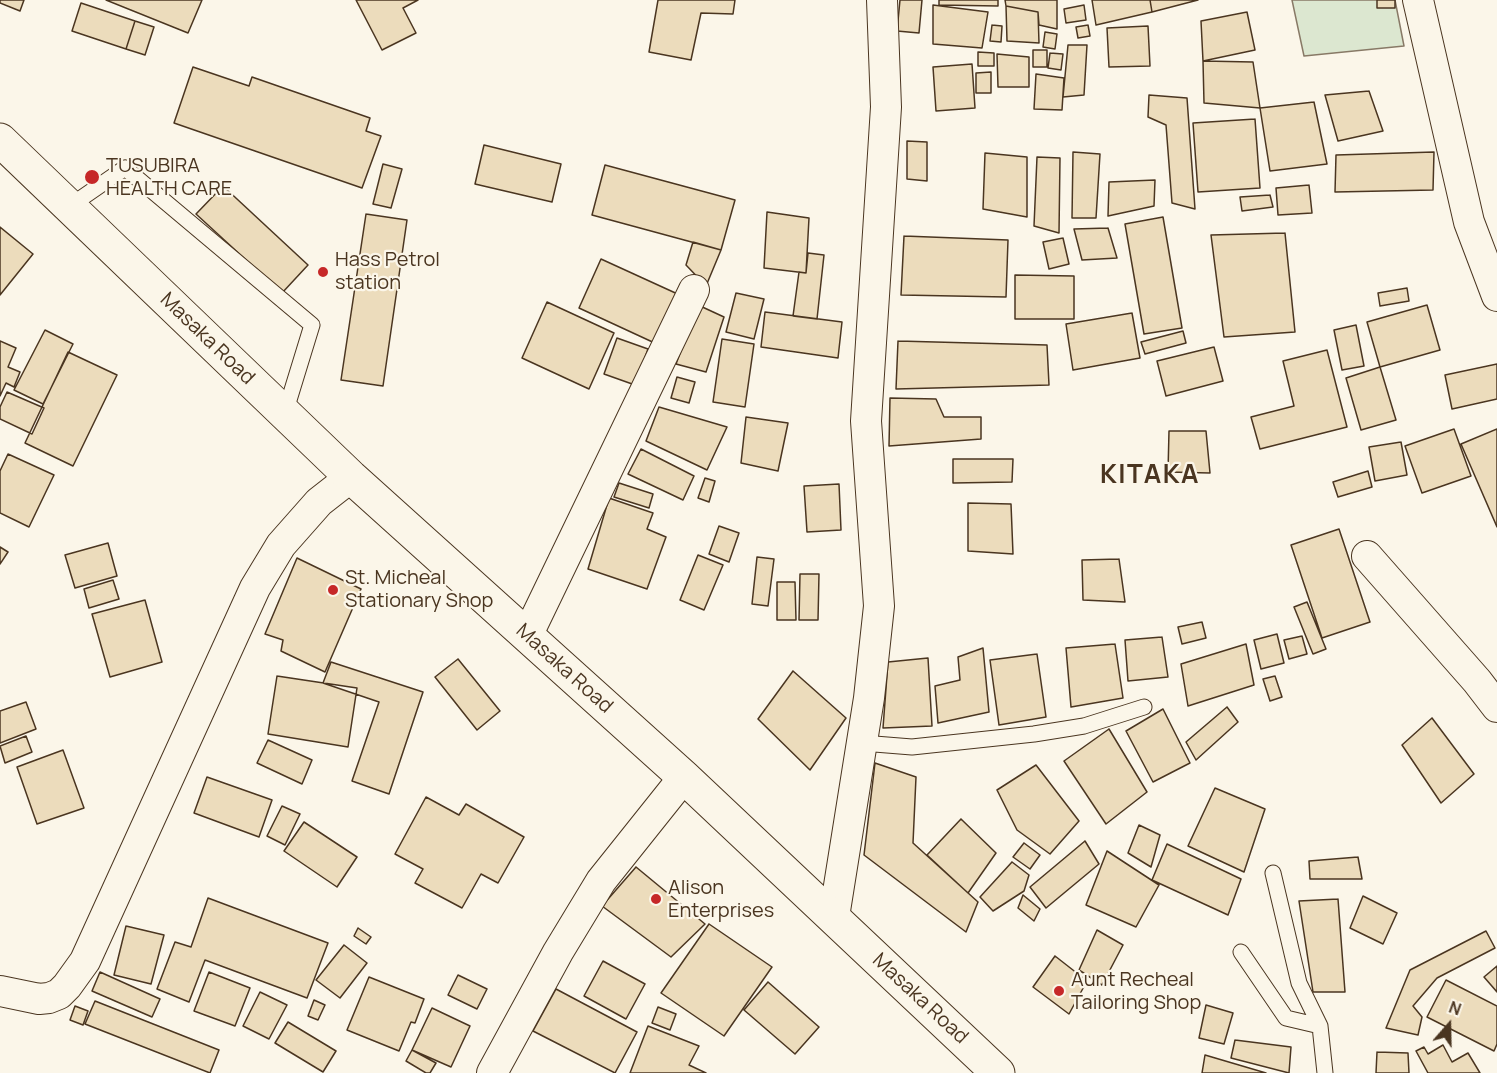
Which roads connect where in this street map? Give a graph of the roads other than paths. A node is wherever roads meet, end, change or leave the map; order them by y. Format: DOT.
graph roads {
  1 [pos="882,0"];
  2 [pos="1418,0"];
  3 [pos="0,140"];
  4 [pos="70,206"];
  5 [pos="694,290"];
  6 [pos="1497,296"];
  7 [pos="285,413"];
  8 [pos="351,477"];
  9 [pos="1367,556"];
  10 [pos="527,636"];
  11 [pos="1144,707"];
  12 [pos="1497,707"];
  13 [pos="862,743"];
  14 [pos="684,777"];
  15 [pos="1273,873"];
  16 [pos="834,917"];
  17 [pos="1240,952"];
  18 [pos="0,991"];
  19 [pos="1320,1026"];
  20 [pos="492,1073"];
  21 [pos="998,1073"];
  22 [pos="1325,1073"];
  1 -- 13 [label="street"];
  2 -- 6 [label="street"];
  3 -- 4 [label="main road, Masaka Road"];
  4 -- 7 [label="main road, Masaka Road"];
  4 -- 7 [label="lane"];
  5 -- 10 [label="street"];
  7 -- 8 [label="main road, Masaka Road"];
  8 -- 10 [label="main road, Masaka Road"];
  8 -- 18 [label="street"];
  9 -- 12 [label="street"];
  10 -- 14 [label="main road, Masaka Road"];
  11 -- 13 [label="lane"];
  13 -- 16 [label="street"];
  14 -- 16 [label="main road, Masaka Road"];
  14 -- 20 [label="street"];
  15 -- 19 [label="lane"];
  16 -- 21 [label="main road, Masaka Road"];
  17 -- 19 [label="lane"];
  19 -- 22 [label="lane"];
}
